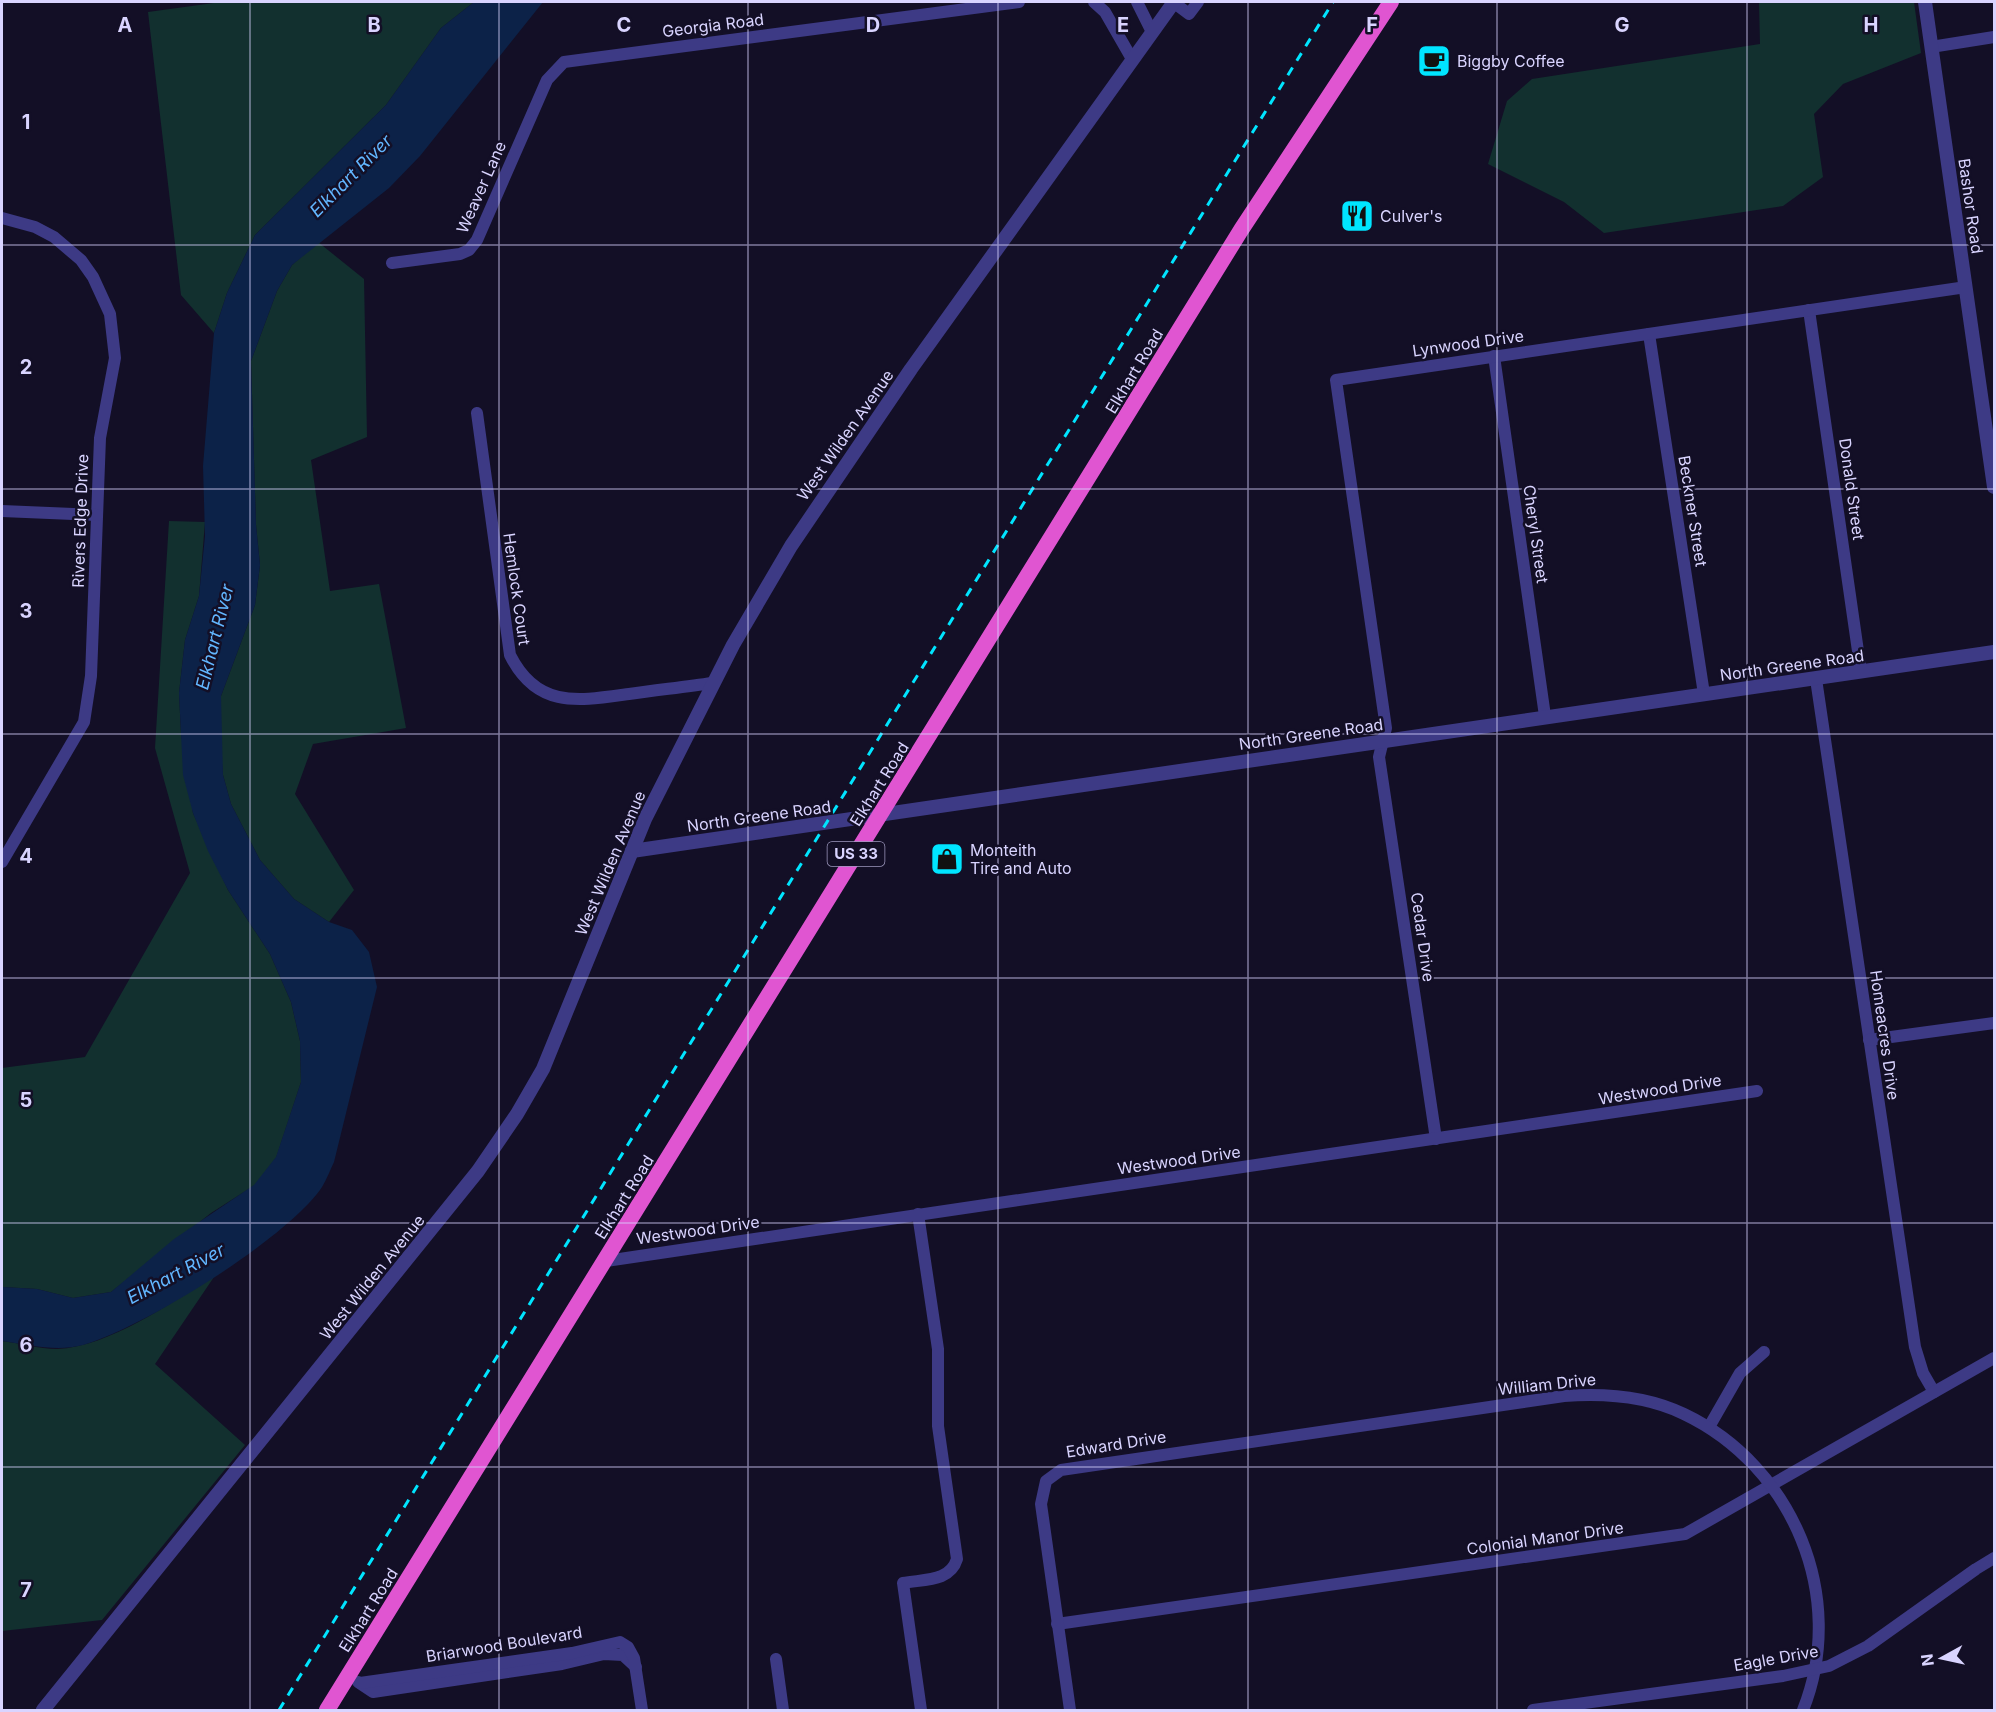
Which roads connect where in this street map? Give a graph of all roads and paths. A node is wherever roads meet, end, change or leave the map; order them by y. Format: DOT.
graph roads {
  1 [pos="1018,2"];
  2 [pos="1094,2"];
  3 [pos="1137,2"];
  4 [pos="1173,2"];
  5 [pos="1198,2"];
  6 [pos="1391,2"];
  7 [pos="1925,2"];
  8 [pos="1152,32"];
  9 [pos="1995,37"];
  10 [pos="1931,47"];
  11 [pos="1132,59"];
  12 [pos="557,67"];
  13 [pos="2,218"];
  14 [pos="392,263"];
  15 [pos="1966,287"];
  16 [pos="1809,310"];
  17 [pos="1649,334"];
  18 [pos="1494,356"];
  19 [pos="477,413"];
  20 [pos="1995,487"];
  21 [pos="2,511"];
  22 [pos="97,515"];
  23 [pos="1995,652"];
  24 [pos="1862,672"];
  25 [pos="1816,679"];
  26 [pos="712,683"];
  27 [pos="1704,694"];
  28 [pos="1545,716"];
  29 [pos="1383,740"];
  30 [pos="880,815"];
  31 [pos="632,851"];
  32 [pos="2,862"];
  33 [pos="1995,1023"];
  34 [pos="1869,1040"];
  35 [pos="1757,1091"];
  36 [pos="1436,1139"];
  37 [pos="918,1214"];
  38 [pos="606,1261"];
  39 [pos="1764,1352"];
  40 [pos="1995,1358"];
  41 [pos="1934,1392"];
  42 [pos="1709,1427"];
  43 [pos="1318,1431"];
  44 [pos="1772,1484"];
  45 [pos="1995,1558"];
  46 [pos="1058,1624"];
  47 [pos="776,1659"];
  48 [pos="1816,1670"];
  49 [pos="354,1679"];
  50 [pos="43,1710"];
  51 [pos="327,1710"];
  52 [pos="642,1710"];
  53 [pos="783,1710"];
  54 [pos="921,1710"];
  55 [pos="1070,1710"];
  56 [pos="1533,1710"];
  57 [pos="1803,1710"];
  1 -- 12 [label="street, Georgia Road"];
  2 -- 11 [label="street"];
  3 -- 8 [label="street"];
  4 -- 5 [label="street"];
  4 -- 8 [label="street, West Wilden Avenue"];
  6 -- 30 [label="highway, Elkhart Road / US 33"];
  7 -- 10 [label="street, Bashor Road"];
  8 -- 11 [label="street, West Wilden Avenue"];
  9 -- 10 [label="street"];
  10 -- 15 [label="street, Bashor Road"];
  11 -- 26 [label="street, West Wilden Avenue"];
  12 -- 14 [label="street, Weaver Lane"];
  13 -- 22 [label="street, Rivers Edge Drive"];
  15 -- 16 [label="street, Lynwood Drive"];
  15 -- 20 [label="street, Bashor Road"];
  16 -- 17 [label="street, Lynwood Drive"];
  16 -- 24 [label="street, Donald Street"];
  17 -- 18 [label="street, Lynwood Drive"];
  17 -- 27 [label="street, Beckner Street"];
  18 -- 28 [label="street, Cheryl Street"];
  18 -- 29 [label="street, Lynwood Drive"];
  19 -- 26 [label="street, Hemlock Court"];
  21 -- 22 [label="street"];
  22 -- 32 [label="street, Rivers Edge Drive"];
  23 -- 24 [label="street, North Greene Road"];
  24 -- 25 [label="street, North Greene Road"];
  25 -- 27 [label="street, North Greene Road"];
  25 -- 34 [label="street, Homeacres Drive"];
  26 -- 31 [label="street, West Wilden Avenue"];
  27 -- 28 [label="street, North Greene Road"];
  28 -- 29 [label="street, North Greene Road"];
  29 -- 30 [label="street, North Greene Road"];
  29 -- 36 [label="street, Cedar Drive"];
  30 -- 31 [label="street, North Greene Road"];
  30 -- 38 [label="highway, Elkhart Road / US 33"];
  31 -- 50 [label="street, West Wilden Avenue"];
  33 -- 34 [label="street"];
  34 -- 41 [label="street, Homeacres Drive"];
  35 -- 36 [label="street, Westwood Drive"];
  36 -- 37 [label="street, Westwood Drive"];
  37 -- 38 [label="street, Westwood Drive"];
  37 -- 54 [label="street"];
  38 -- 49 [label="highway, Elkhart Road / US 33"];
  39 -- 42 [label="street"];
  40 -- 41 [label="street, Colonial Manor Drive"];
  41 -- 44 [label="street, Colonial Manor Drive"];
  42 -- 43 [label="street, William Drive"];
  42 -- 44 [label="street, William Drive"];
  43 -- 46 [label="street, Edward Drive"];
  44 -- 46 [label="street, Colonial Manor Drive"];
  44 -- 48 [label="street, William Drive"];
  45 -- 48 [label="street, Eagle Drive"];
  46 -- 55 [label="street, Edward Drive"];
  47 -- 53 [label="street"];
  48 -- 56 [label="street, Eagle Drive"];
  48 -- 57 [label="street, William Drive"];
  49 -- 51 [label="highway, Elkhart Road / US 33"];
  49 -- 52 [label="street, Briarwood Boulevard"];
}
